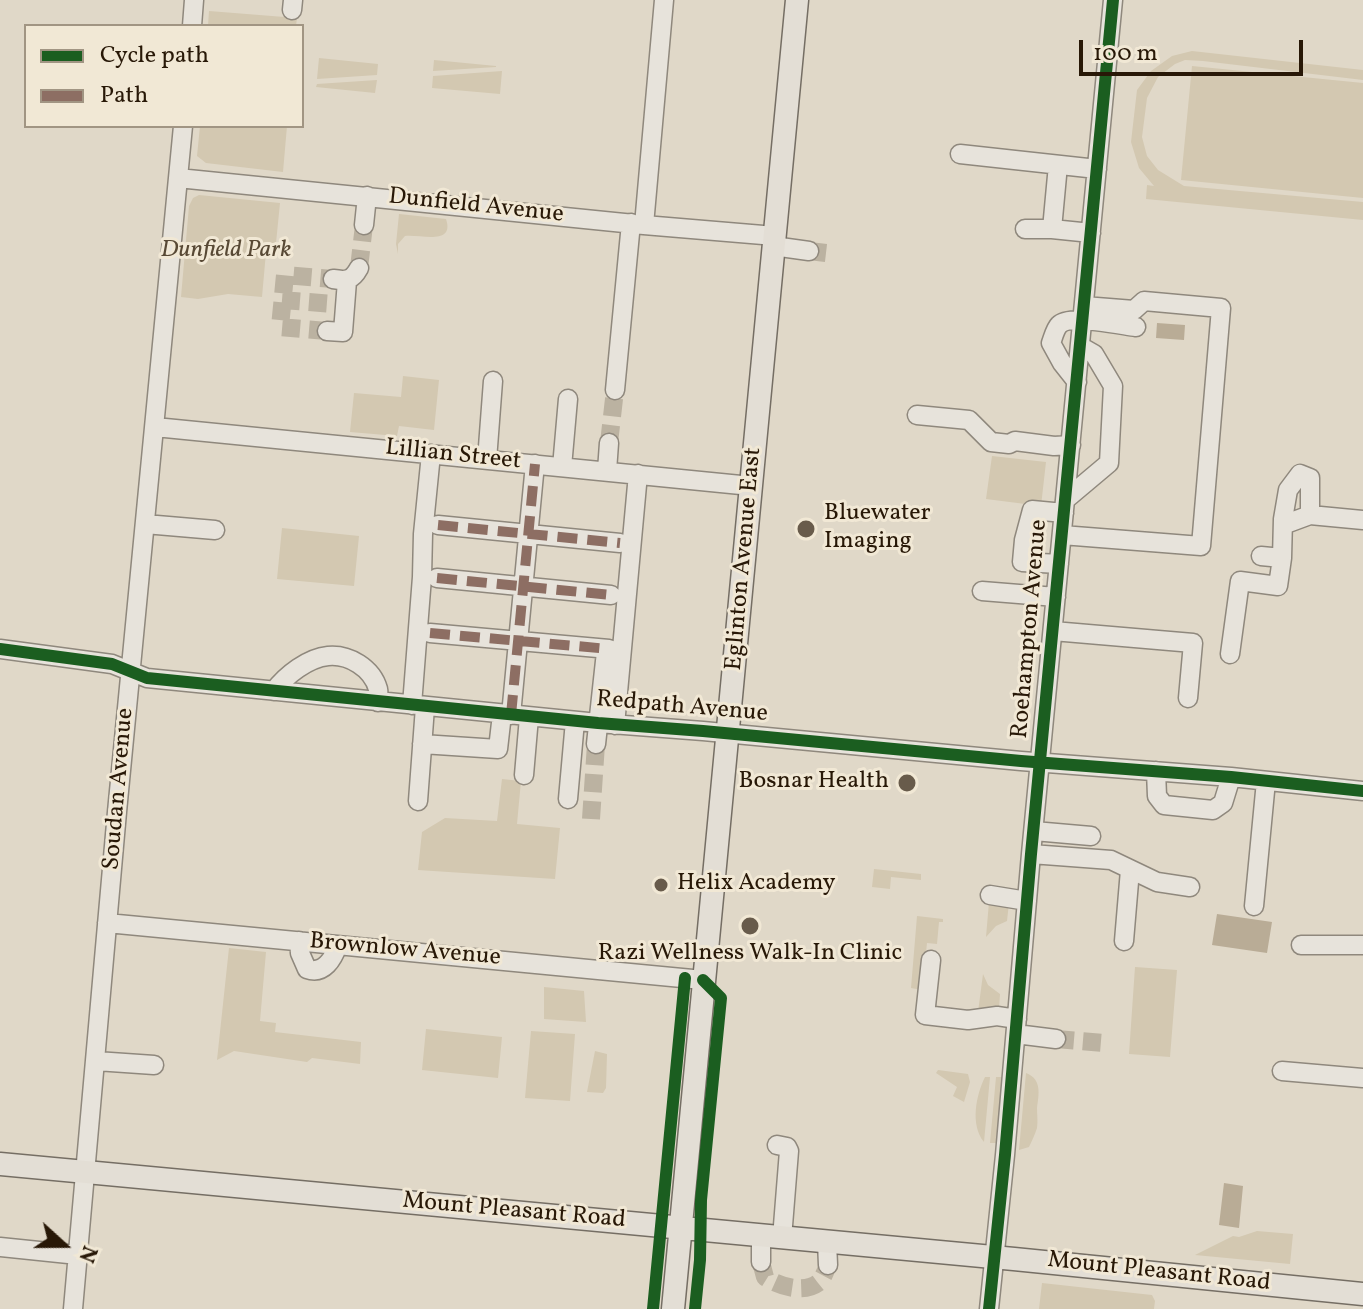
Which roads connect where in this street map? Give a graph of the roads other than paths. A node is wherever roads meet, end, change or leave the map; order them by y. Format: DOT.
graph roads {
  1 [pos="194,0"];
  2 [pos="664,0"];
  3 [pos="797,0"];
  4 [pos="1113,0"];
  5 [pos="192,24"];
  6 [pos="183,128"];
  7 [pos="960,154"];
  8 [pos="1058,165"];
  9 [pos="1097,169"];
  10 [pos="178,178"];
  11 [pos="367,196"];
  12 [pos="638,224"];
  13 [pos="364,225"];
  14 [pos="1025,229"];
  15 [pos="1052,229"];
  16 [pos="1091,233"];
  17 [pos="774,241"];
  18 [pos="809,251"];
  19 [pos="346,276"];
  20 [pos="1144,301"];
  21 [pos="1084,313"];
  22 [pos="327,331"];
  23 [pos="1080,346"];
  24 [pos="493,381"];
  25 [pos="1077,382"];
  26 [pos="615,390"];
  27 [pos="568,399"];
  28 [pos="917,415"];
  29 [pos="155,427"];
  30 [pos="609,443"];
  31 [pos="1071,445"];
  32 [pos="431,454"];
  33 [pos="487,460"];
  34 [pos="535,464"];
  35 [pos="562,467"];
  36 [pos="607,471"];
  37 [pos="638,474"];
  38 [pos="751,486"];
  39 [pos="1064,506"];
  40 [pos="1310,515"];
  41 [pos="1363,520"];
  42 [pos="145,524"];
  43 [pos="438,525"];
  44 [pos="1283,525"];
  45 [pos="1113,527"];
  46 [pos="215,530"];
  47 [pos="1363,533"];
  48 [pos="528,534"];
  49 [pos="1069,535"];
  50 [pos="620,543"];
  51 [pos="1261,556"];
  52 [pos="1282,558"];
  53 [pos="1059,564"];
  54 [pos="437,578"];
  55 [pos="523,585"];
  56 [pos="982,591"];
  57 [pos="611,595"];
  58 [pos="1056,597"];
  59 [pos="1053,631"];
  60 [pos="430,633"];
  61 [pos="518,640"];
  62 [pos="0,649"];
  63 [pos="1230,654"];
  64 [pos="593,667"];
  65 [pos="131,673"];
  66 [pos="274,691"];
  67 [pos="1188,698"];
  68 [pos="378,702"];
  69 [pos="418,706"];
  70 [pos="514,715"];
  71 [pos="594,723"];
  72 [pos="729,734"];
  73 [pos="422,744"];
  74 [pos="596,744"];
  75 [pos="1041,762"];
  76 [pos="1156,771"];
  77 [pos="524,775"];
  78 [pos="1231,777"];
  79 [pos="1266,781"];
  80 [pos="1363,791"];
  81 [pos="568,799"];
  82 [pos="418,801"];
  83 [pos="1034,831"];
  84 [pos="1091,836"];
  85 [pos="1031,854"];
  86 [pos="1130,870"];
  87 [pos="1190,887"];
  88 [pos="990,895"];
  89 [pos="1027,901"];
  90 [pos="1254,906"];
  91 [pos="107,923"];
  92 [pos="299,941"];
  93 [pos="1124,941"];
  94 [pos="338,945"];
  95 [pos="1301,945"];
  96 [pos="1363,945"];
  97 [pos="931,960"];
  98 [pos="703,980"];
  99 [pos="1017,1026"];
  100 [pos="1056,1039"];
  101 [pos="96,1061"];
  102 [pos="154,1065"];
  103 [pos="1282,1071"];
  104 [pos="1363,1078"];
  105 [pos="777,1145"];
  106 [pos="0,1164"];
  107 [pos="86,1171"];
  108 [pos="681,1228"];
  109 [pos="772,1237"];
  110 [pos="827,1242"];
  111 [pos="0,1247"];
  112 [pos="78,1255"];
  113 [pos="993,1257"];
  114 [pos="761,1262"];
  115 [pos="828,1265"];
  116 [pos="1363,1294"];
  117 [pos="73,1309"];
  118 [pos="673,1309"];
  119 [pos="989,1309"];
  1 -- 5 [label="street"];
  2 -- 12 [label="street"];
  3 -- 17 [label="main road, Eglinton Avenue East"];
  4 -- 9 [label="street, Roehampton Avenue"];
  6 -- 10 [label="street, Soudan Avenue"];
  7 -- 8 [label="street"];
  8 -- 9 [label="street"];
  8 -- 15 [label="street"];
  9 -- 16 [label="street, Roehampton Avenue"];
  10 -- 11 [label="street, Dunfield Avenue"];
  10 -- 29 [label="street, Soudan Avenue"];
  11 -- 12 [label="street, Dunfield Avenue"];
  11 -- 13 [label="street"];
  12 -- 17 [label="street, Dunfield Avenue"];
  12 -- 26 [label="street"];
  14 -- 15 [label="street"];
  15 -- 16 [label="street"];
  16 -- 21 [label="street, Roehampton Avenue"];
  17 -- 18 [label="street, Dunfield Avenue"];
  17 -- 38 [label="main road, Eglinton Avenue East"];
  19 -- 22 [label="street"];
  20 -- 21 [label="street"];
  20 -- 21 [label="street"];
  20 -- 49 [label="street"];
  21 -- 23 [label="street, Roehampton Avenue"];
  21 -- 25 [label="street"];
  23 -- 25 [label="street, Roehampton Avenue"];
  23 -- 39 [label="street"];
  24 -- 33 [label="street"];
  25 -- 31 [label="street, Roehampton Avenue"];
  27 -- 35 [label="street"];
  28 -- 31 [label="street"];
  29 -- 32 [label="street, Lillian Street"];
  29 -- 42 [label="street, Soudan Avenue"];
  30 -- 36 [label="street"];
  31 -- 39 [label="street, Roehampton Avenue"];
  32 -- 33 [label="street, Lillian Street"];
  32 -- 69 [label="street"];
  33 -- 34 [label="street, Lillian Street"];
  34 -- 35 [label="street, Lillian Street"];
  34 -- 48 [label="street"];
  35 -- 36 [label="street, Lillian Street"];
  36 -- 37 [label="street, Lillian Street"];
  37 -- 38 [label="street, Lillian Street"];
  37 -- 71 [label="street"];
  38 -- 72 [label="main road, Eglinton Avenue East"];
  39 -- 49 [label="street, Roehampton Avenue"];
  39 -- 53 [label="street"];
  40 -- 41 [label="street"];
  40 -- 44 [label="street"];
  40 -- 44 [label="street"];
  42 -- 46 [label="street"];
  42 -- 65 [label="street, Soudan Avenue"];
  43 -- 48 [label="street"];
  44 -- 47 [label="street"];
  44 -- 52 [label="street"];
  45 -- 49 [label="street"];
  48 -- 50 [label="street"];
  48 -- 55 [label="street"];
  49 -- 53 [label="street, Roehampton Avenue"];
  51 -- 52 [label="street"];
  52 -- 63 [label="street"];
  53 -- 58 [label="street, Roehampton Avenue"];
  54 -- 55 [label="street"];
  55 -- 57 [label="street"];
  55 -- 61 [label="street"];
  56 -- 58 [label="street"];
  58 -- 59 [label="street, Roehampton Avenue"];
  59 -- 67 [label="street"];
  59 -- 75 [label="street, Roehampton Avenue"];
  60 -- 61 [label="street"];
  61 -- 70 [label="street"];
  61 -- 71 [label="street"];
  62 -- 65 [label="street, Redpath Avenue"];
  64 -- 71 [label="street"];
  65 -- 66 [label="street, Redpath Avenue"];
  65 -- 91 [label="street, Soudan Avenue"];
  66 -- 68 [label="street, Redpath Avenue"];
  66 -- 68 [label="street"];
  68 -- 69 [label="street, Redpath Avenue"];
  69 -- 70 [label="street, Redpath Avenue"];
  69 -- 73 [label="street"];
  70 -- 71 [label="street, Redpath Avenue"];
  70 -- 73 [label="street"];
  70 -- 77 [label="street"];
  71 -- 72 [label="street, Redpath Avenue"];
  71 -- 74 [label="street"];
  71 -- 81 [label="street"];
  72 -- 75 [label="street, Redpath Avenue"];
  72 -- 98 [label="main road, Eglinton Avenue East"];
  73 -- 82 [label="street"];
  75 -- 76 [label="street, Redpath Avenue"];
  75 -- 83 [label="street, Roehampton Avenue"];
  76 -- 78 [label="street, Redpath Avenue"];
  76 -- 78 [label="street"];
  78 -- 79 [label="street, Redpath Avenue"];
  79 -- 80 [label="street, Redpath Avenue"];
  79 -- 90 [label="street"];
  83 -- 84 [label="street"];
  83 -- 85 [label="street, Roehampton Avenue"];
  85 -- 86 [label="street"];
  85 -- 89 [label="street, Roehampton Avenue"];
  86 -- 87 [label="street"];
  86 -- 93 [label="street"];
  88 -- 89 [label="street"];
  89 -- 99 [label="street, Roehampton Avenue"];
  91 -- 92 [label="street, Brownlow Avenue"];
  91 -- 101 [label="street, Soudan Avenue"];
  92 -- 94 [label="street, Brownlow Avenue"];
  92 -- 94 [label="street"];
  94 -- 98 [label="street, Brownlow Avenue"];
  95 -- 96 [label="street"];
  97 -- 99 [label="street"];
  98 -- 108 [label="main road, Eglinton Avenue East"];
  99 -- 100 [label="street"];
  99 -- 113 [label="street, Roehampton Avenue"];
  101 -- 102 [label="street"];
  101 -- 107 [label="street, Soudan Avenue"];
  103 -- 104 [label="street"];
  105 -- 109 [label="street"];
  106 -- 107 [label="main road, Mount Pleasant Road"];
  107 -- 108 [label="main road, Mount Pleasant Road"];
  107 -- 112 [label="street, Soudan Avenue"];
  108 -- 109 [label="main road, Mount Pleasant Road"];
  108 -- 118 [label="main road, Eglinton Avenue East"];
  109 -- 110 [label="main road, Mount Pleasant Road"];
  109 -- 114 [label="street"];
  110 -- 113 [label="main road, Mount Pleasant Road"];
  110 -- 115 [label="street"];
  111 -- 112 [label="street"];
  112 -- 117 [label="street, Soudan Avenue"];
  113 -- 116 [label="main road, Mount Pleasant Road"];
  113 -- 119 [label="street, Roehampton Avenue"];
}
